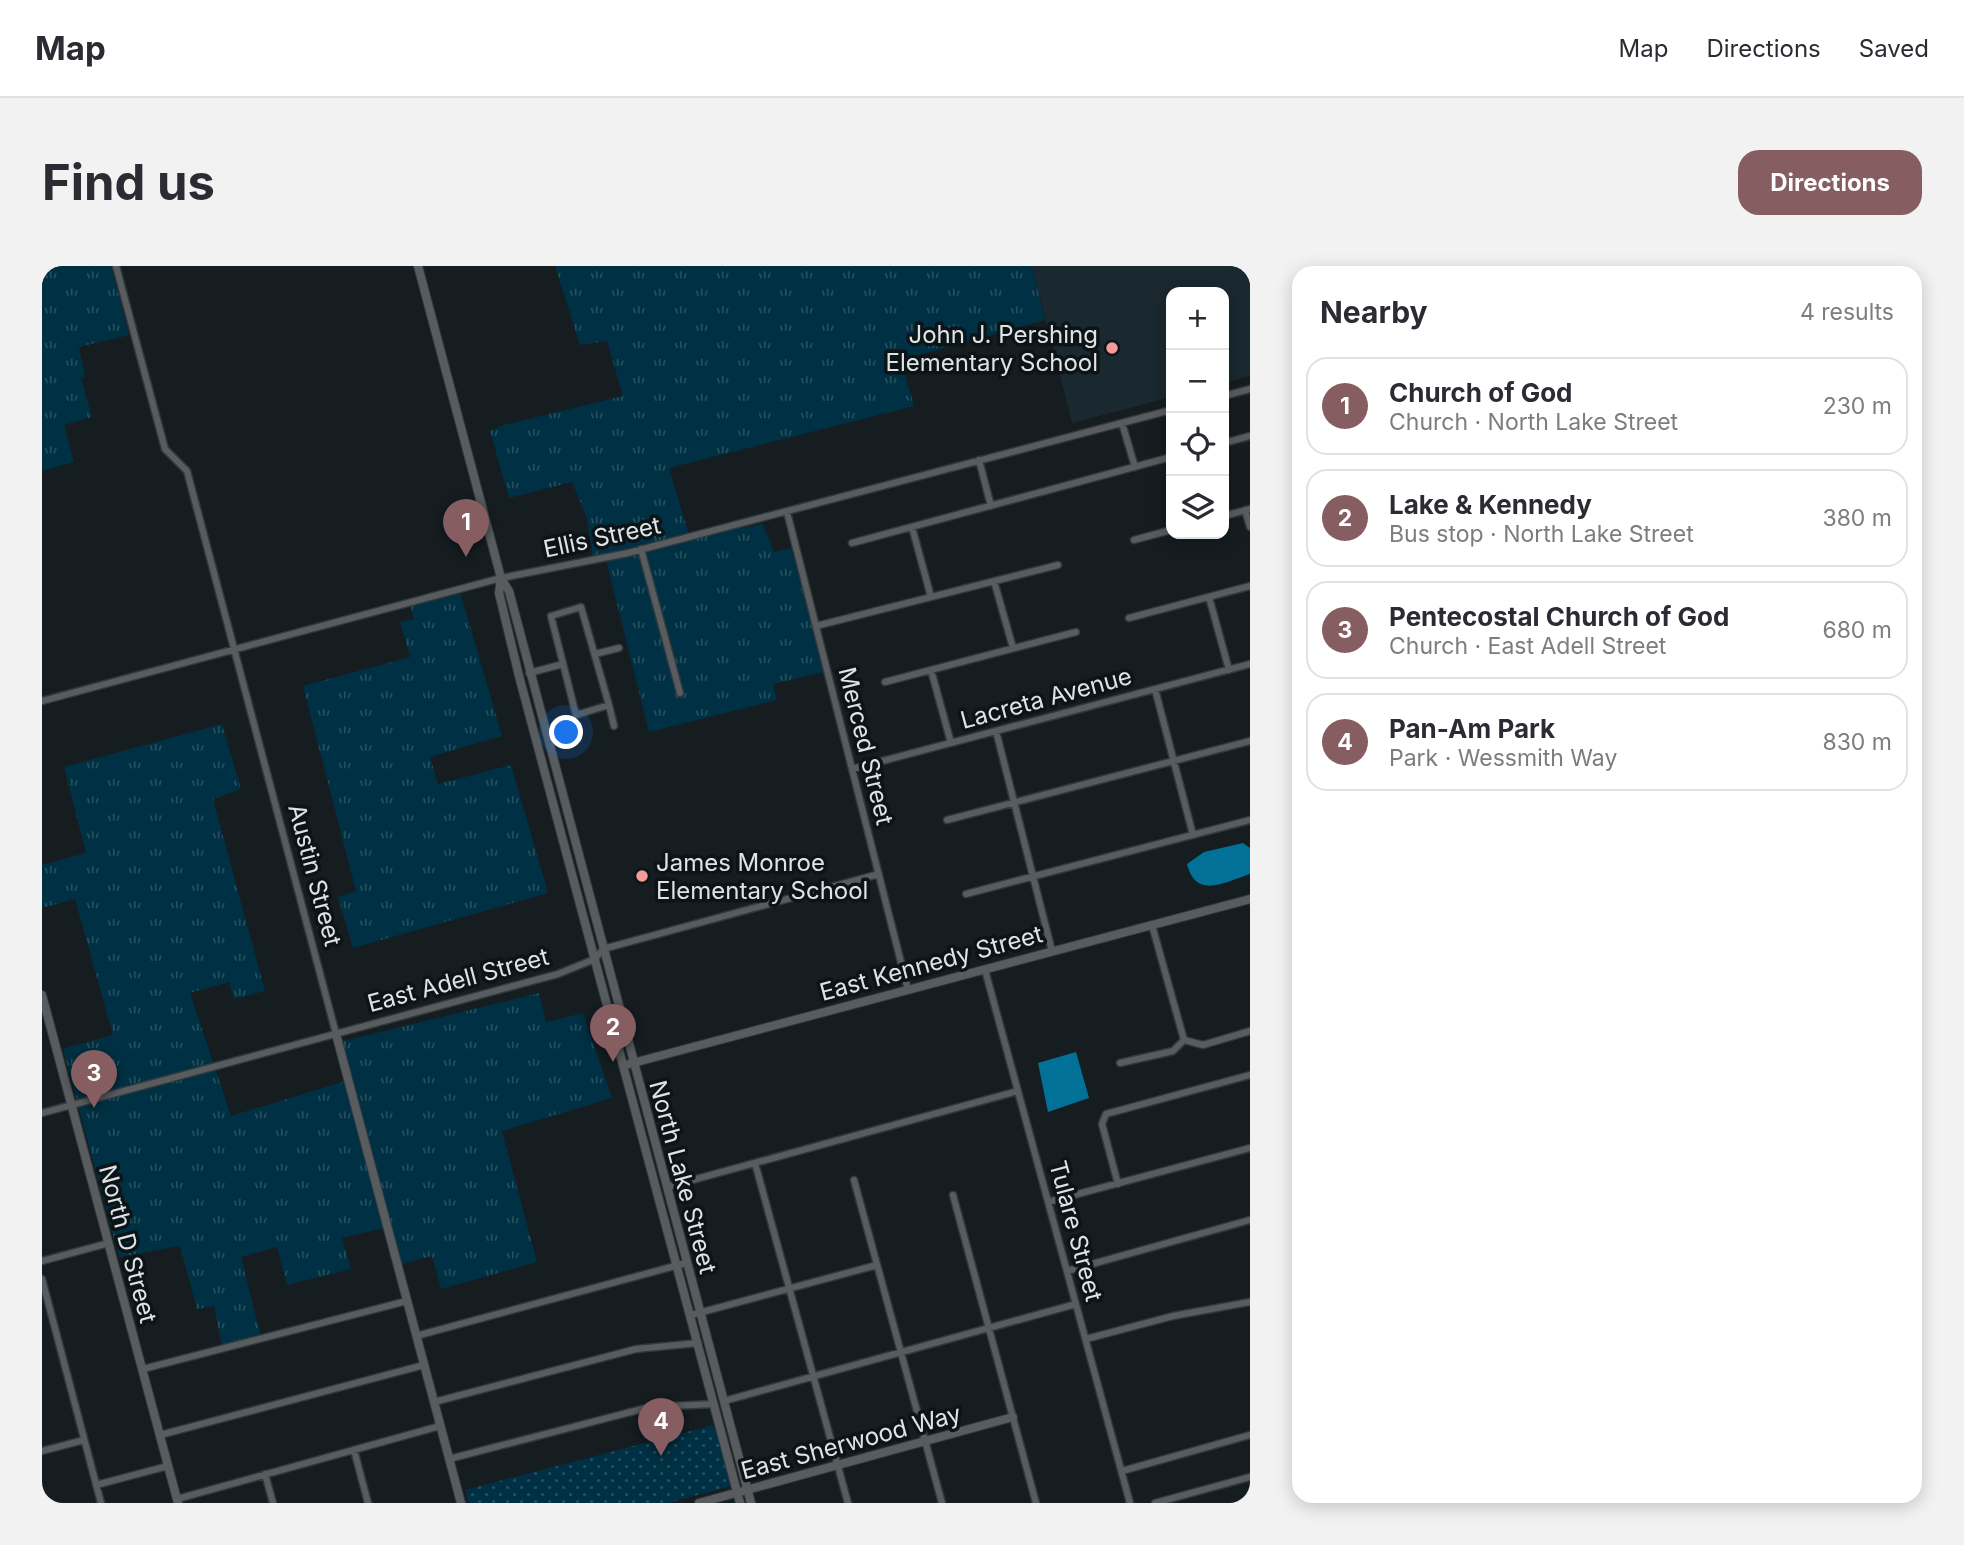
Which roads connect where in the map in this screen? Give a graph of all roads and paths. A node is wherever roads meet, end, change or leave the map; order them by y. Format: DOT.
graph roads {
  1 [pos="116,266"];
  2 [pos="418,266"];
  3 [pos="1250,390"];
  4 [pos="1229,395"];
  5 [pos="1166,411"];
  6 [pos="1122,423"];
  7 [pos="1250,436"];
  8 [pos="1229,442"];
  9 [pos="1166,458"];
  10 [pos="979,460"];
  11 [pos="1135,467"];
  12 [pos="991,506"];
  13 [pos="1248,509"];
  14 [pos="787,512"];
  15 [pos="1229,515"];
  16 [pos="912,527"];
  17 [pos="1250,527"];
  18 [pos="1166,531"];
  19 [pos="1134,540"];
  20 [pos="852,543"];
  21 [pos="641,550"];
  22 [pos="1058,565"];
  23 [pos="501,578"];
  24 [pos="994,581"];
  25 [pos="1250,586"];
  26 [pos="931,597"];
  27 [pos="1209,597"];
  28 [pos="1129,618"];
  29 [pos="816,626"];
  30 [pos="1076,632"];
  31 [pos="619,648"];
  32 [pos="1013,648"];
  33 [pos="236,649"];
  34 [pos="594,654"];
  35 [pos="563,664"];
  36 [pos="1250,664"];
  37 [pos="931,670"];
  38 [pos="1229,670"];
  39 [pos="529,673"];
  40 [pos="519,676"];
  41 [pos="885,682"];
  42 [pos="1155,690"];
  43 [pos="680,692"];
  44 [pos="42,701"];
  45 [pos="609,705"];
  46 [pos="614,726"];
  47 [pos="996,731"];
  48 [pos="1250,741"];
  49 [pos="951,743"];
  50 [pos="1173,761"];
  51 [pos="852,769"];
  52 [pos="1015,803"];
  53 [pos="947,820"];
  54 [pos="1250,820"];
  55 [pos="1193,835"];
  56 [pos="577,854"];
  57 [pos="570,867"];
  58 [pos="878,874"];
  59 [pos="1034,877"];
  60 [pos="966,894"];
  61 [pos="1250,899"];
  62 [pos="1152,925"];
  63 [pos="603,949"];
  64 [pos="1052,951"];
  65 [pos="595,960"];
  66 [pos="985,970"];
  67 [pos="908,990"];
  68 [pos="42,995"];
  69 [pos="1250,1031"];
  70 [pos="336,1034"];
  71 [pos="1184,1040"];
  72 [pos="632,1063"];
  73 [pos="1120,1063"];
  74 [pos="622,1065"];
  75 [pos="1250,1075"];
  76 [pos="1018,1091"];
  77 [pos="70,1105"];
  78 [pos="42,1113"];
  79 [pos="1250,1148"];
  80 [pos="755,1163"];
  81 [pos="854,1180"];
  82 [pos="1118,1184"];
  83 [pos="667,1187"];
  84 [pos="953,1195"];
  85 [pos="1048,1202"];
  86 [pos="1250,1220"];
  87 [pos="109,1243"];
  88 [pos="42,1261"];
  89 [pos="686,1263"];
  90 [pos="676,1265"];
  91 [pos="877,1265"];
  92 [pos="1067,1270"];
  93 [pos="42,1279"];
  94 [pos="790,1289"];
  95 [pos="407,1301"];
  96 [pos="1250,1302"];
  97 [pos="1076,1304"];
  98 [pos="700,1312"];
  99 [pos="691,1315"];
  100 [pos="989,1328"];
  101 [pos="416,1336"];
  102 [pos="1086,1339"];
  103 [pos="698,1343"];
  104 [pos="901,1353"];
  105 [pos="424,1365"];
  106 [pos="143,1369"];
  107 [pos="814,1378"];
  108 [pos="724,1401"];
  109 [pos="434,1402"];
  110 [pos="714,1404"];
  111 [pos="1013,1417"];
  112 [pos="440,1426"];
  113 [pos="160,1434"];
  114 [pos="1250,1435"];
  115 [pos="84,1440"];
  116 [pos="925,1441"];
  117 [pos="354,1450"];
  118 [pos="42,1451"];
  119 [pos="449,1459"];
  120 [pos="838,1465"];
  121 [pos="168,1466"];
  122 [pos="1122,1471"];
  123 [pos="265,1474"];
  124 [pos="1250,1478"];
  125 [pos="96,1485"];
  126 [pos="747,1490"];
  127 [pos="737,1493"];
  128 [pos="178,1501"];
  129 [pos="101,1503"];
  130 [pos="273,1503"];
  131 [pos="368,1503"];
  132 [pos="461,1503"];
  133 [pos="699,1503"];
  134 [pos="740,1503"];
  135 [pos="751,1503"];
  136 [pos="848,1503"];
  137 [pos="942,1503"];
  138 [pos="1036,1503"];
  139 [pos="1130,1503"];
  140 [pos="1155,1503"];
  1 -- 33 [label="street, Austin Street"];
  2 -- 23 [label="street, North Lake Street"];
  3 -- 4 [label="street"];
  5 -- 6 [label="street, Ellis Street"];
  6 -- 10 [label="street, Ellis Street"];
  6 -- 11 [label="street"];
  7 -- 8 [label="street"];
  9 -- 11 [label="street"];
  10 -- 12 [label="street"];
  10 -- 14 [label="street, Ellis Street"];
  11 -- 12 [label="street"];
  12 -- 16 [label="street"];
  13 -- 15 [label="street"];
  13 -- 17 [label="street"];
  14 -- 21 [label="street, Ellis Street"];
  14 -- 29 [label="street, Merced Street"];
  16 -- 20 [label="street"];
  16 -- 26 [label="street"];
  18 -- 19 [label="street"];
  21 -- 23 [label="street, Ellis Street"];
  21 -- 43 [label="street"];
  22 -- 24 [label="street"];
  23 -- 33 [label="street, Ellis Street"];
  23 -- 39 [label="street, North Lake Street"];
  23 -- 40 [label="street, North Lake Street"];
  24 -- 26 [label="street"];
  24 -- 32 [label="street"];
  25 -- 27 [label="street"];
  26 -- 29 [label="street"];
  27 -- 28 [label="street"];
  27 -- 38 [label="street"];
  29 -- 51 [label="street, Merced Street"];
  30 -- 32 [label="street"];
  31 -- 34 [label="street"];
  32 -- 37 [label="street"];
  33 -- 44 [label="street, Ellis Street"];
  33 -- 70 [label="street, Austin Street"];
  34 -- 35 [label="street"];
  34 -- 45 [label="street"];
  35 -- 39 [label="street"];
  35 -- 45 [label="street"];
  36 -- 38 [label="street, Lacreta Avenue"];
  37 -- 41 [label="street"];
  37 -- 49 [label="street"];
  38 -- 42 [label="street, Lacreta Avenue"];
  39 -- 40 [label="street"];
  39 -- 56 [label="street, North Lake Street"];
  40 -- 57 [label="street, North Lake Street"];
  42 -- 47 [label="street, Lacreta Avenue"];
  42 -- 50 [label="street"];
  45 -- 46 [label="street"];
  47 -- 49 [label="street, Lacreta Avenue"];
  47 -- 52 [label="street"];
  48 -- 50 [label="street"];
  49 -- 51 [label="street, Lacreta Avenue"];
  50 -- 52 [label="street"];
  50 -- 55 [label="street"];
  51 -- 58 [label="street, Merced Street"];
  52 -- 53 [label="street"];
  52 -- 59 [label="street"];
  54 -- 55 [label="street"];
  55 -- 59 [label="street"];
  56 -- 57 [label="street"];
  56 -- 63 [label="street, North Lake Street"];
  57 -- 65 [label="street, North Lake Street"];
  58 -- 63 [label="street"];
  58 -- 67 [label="street, Merced Street"];
  59 -- 60 [label="street"];
  59 -- 64 [label="street"];
  61 -- 62 [label="street, East Kennedy Street"];
  62 -- 64 [label="street, East Kennedy Street"];
  62 -- 71 [label="street"];
  63 -- 65 [label="street"];
  63 -- 72 [label="street, North Lake Street"];
  64 -- 66 [label="street, East Kennedy Street"];
  65 -- 70 [label="street, East Adell Street"];
  65 -- 74 [label="street, North Lake Street"];
  66 -- 67 [label="street, East Kennedy Street"];
  66 -- 76 [label="street, Tulare Street"];
  67 -- 72 [label="street, East Kennedy Street"];
  68 -- 77 [label="street, North D Street"];
  69 -- 71 [label="street"];
  70 -- 77 [label="street, East Adell Street"];
  70 -- 95 [label="street, Austin Street"];
  71 -- 73 [label="street"];
  72 -- 74 [label="street, East Kennedy Street"];
  72 -- 83 [label="street, North Lake Street"];
  74 -- 90 [label="street, North Lake Street"];
  75 -- 82 [label="street"];
  76 -- 80 [label="street"];
  76 -- 85 [label="street, Tulare Street"];
  77 -- 78 [label="street, East Adell Street"];
  77 -- 87 [label="street, North D Street"];
  79 -- 82 [label="street"];
  80 -- 83 [label="street"];
  80 -- 94 [label="street"];
  81 -- 91 [label="street"];
  82 -- 85 [label="street"];
  83 -- 89 [label="street, North Lake Street"];
  84 -- 100 [label="street"];
  85 -- 92 [label="street, Tulare Street"];
  86 -- 92 [label="street"];
  87 -- 88 [label="street"];
  87 -- 106 [label="street, North D Street"];
  89 -- 90 [label="street"];
  89 -- 98 [label="street, North Lake Street"];
  90 -- 99 [label="street, North Lake Street"];
  90 -- 101 [label="street"];
  91 -- 94 [label="street"];
  91 -- 104 [label="street"];
  92 -- 97 [label="street, Tulare Street"];
  93 -- 115 [label="street"];
  94 -- 98 [label="street"];
  94 -- 107 [label="street"];
  95 -- 101 [label="street, Austin Street"];
  95 -- 106 [label="street"];
  96 -- 102 [label="street"];
  97 -- 100 [label="street"];
  97 -- 102 [label="street, Tulare Street"];
  98 -- 99 [label="street"];
  98 -- 108 [label="street, North Lake Street"];
  99 -- 103 [label="street, North Lake Street"];
  100 -- 104 [label="street"];
  100 -- 111 [label="street"];
  101 -- 105 [label="street, Austin Street"];
  102 -- 122 [label="street, Tulare Street"];
  103 -- 109 [label="street"];
  103 -- 110 [label="street, North Lake Street"];
  104 -- 107 [label="street"];
  104 -- 116 [label="street"];
  105 -- 109 [label="street, Austin Street"];
  105 -- 113 [label="street"];
  106 -- 113 [label="street, North D Street"];
  107 -- 108 [label="street"];
  107 -- 120 [label="street"];
  108 -- 126 [label="street, North Lake Street"];
  109 -- 112 [label="street, Austin Street"];
  110 -- 119 [label="street"];
  110 -- 127 [label="street, North Lake Street"];
  111 -- 116 [label="street, East Sherwood Way"];
  111 -- 138 [label="street"];
  112 -- 117 [label="street"];
  112 -- 119 [label="street, Austin Street"];
  113 -- 121 [label="street, North D Street"];
  114 -- 122 [label="street"];
  115 -- 118 [label="street"];
  115 -- 125 [label="street"];
  116 -- 120 [label="street, East Sherwood Way"];
  116 -- 137 [label="street"];
  117 -- 123 [label="street"];
  117 -- 131 [label="street"];
  119 -- 132 [label="street, Austin Street"];
  120 -- 126 [label="street, East Sherwood Way"];
  120 -- 136 [label="street"];
  121 -- 125 [label="street"];
  121 -- 128 [label="street, North D Street"];
  122 -- 139 [label="street, Tulare Street"];
  123 -- 128 [label="street"];
  123 -- 130 [label="street"];
  124 -- 140 [label="street"];
  125 -- 129 [label="street"];
  126 -- 127 [label="street, East Sherwood Way"];
  126 -- 135 [label="street, North Lake Street"];
  127 -- 133 [label="street, East Sherwood Way"];
  127 -- 134 [label="street, North Lake Street"];
}
